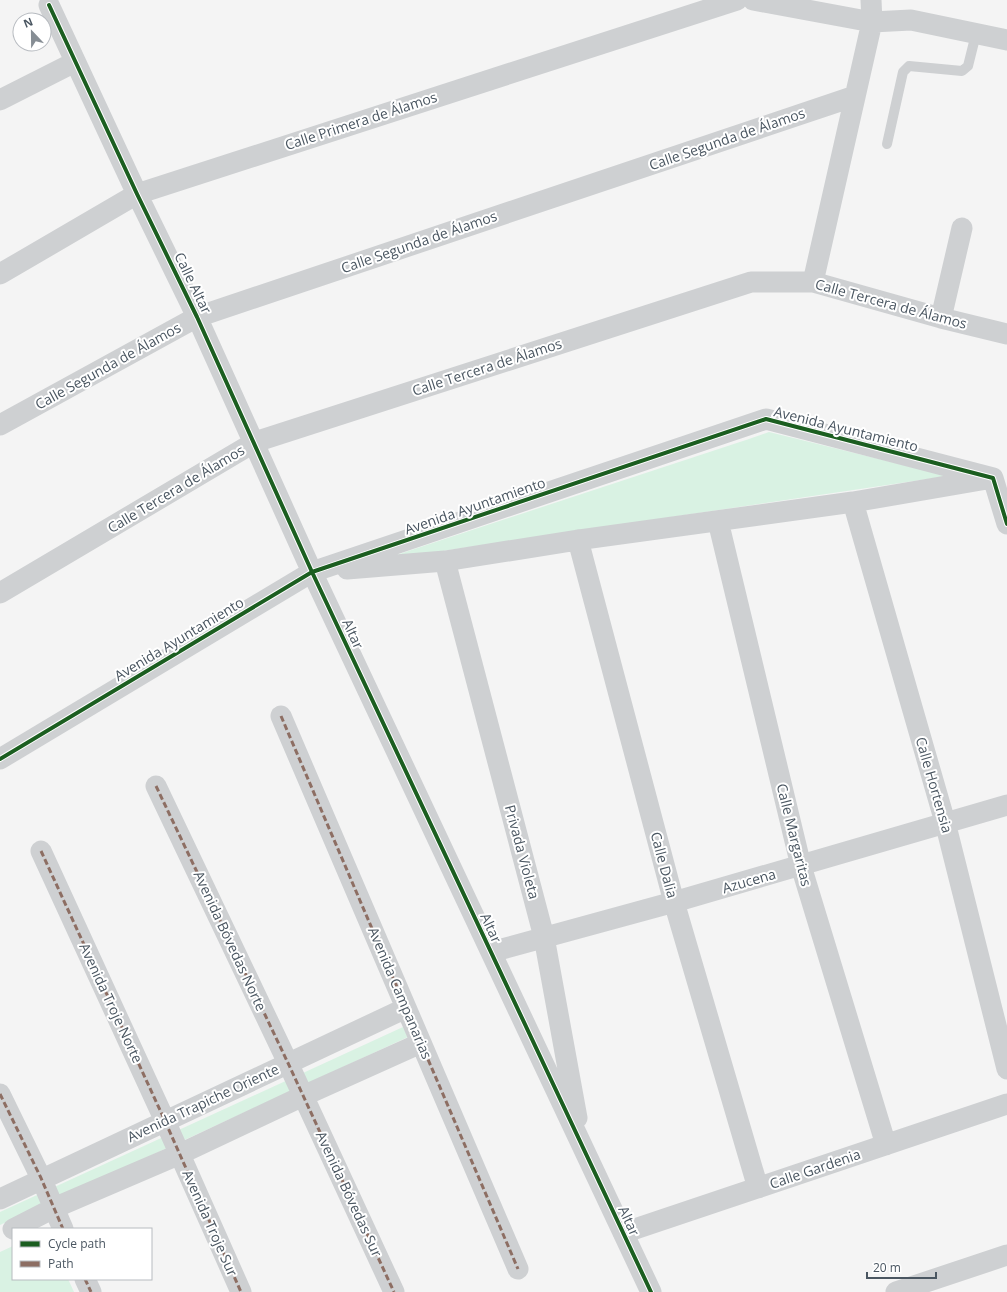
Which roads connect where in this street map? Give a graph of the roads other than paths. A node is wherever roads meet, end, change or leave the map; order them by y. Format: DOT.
graph roads {
  1 [pos="737,0"];
  2 [pos="753,0"];
  3 [pos="871,0"];
  4 [pos="49,5"];
  5 [pos="872,22"];
  6 [pos="976,34"];
  7 [pos="1007,40"];
  8 [pos="75,62"];
  9 [pos="855,96"];
  10 [pos="0,100"];
  11 [pos="887,144"];
  12 [pos="137,194"];
  13 [pos="962,228"];
  14 [pos="0,274"];
  15 [pos="813,282"];
  16 [pos="197,317"];
  17 [pos="942,318"];
  18 [pos="1007,334"];
  19 [pos="0,425"];
  20 [pos="254,442"];
  21 [pos="1000,479"];
  22 [pos="853,502"];
  23 [pos="718,521"];
  24 [pos="1007,524"];
  25 [pos="578,540"];
  26 [pos="445,561"];
  27 [pos="312,572"];
  28 [pos="0,593"];
  29 [pos="281,716"];
  30 [pos="0,759"];
  31 [pos="156,786"];
  32 [pos="1007,805"];
  33 [pos="945,822"];
  34 [pos="41,851"];
  35 [pos="801,866"];
  36 [pos="674,902"];
  37 [pos="544,937"];
  38 [pos="490,952"];
  39 [pos="406,1008"];
  40 [pos="421,1043"];
  41 [pos="288,1063"];
  42 [pos="1007,1069"];
  43 [pos="0,1094"];
  44 [pos="303,1096"];
  45 [pos="1007,1104"];
  46 [pos="165,1121"];
  47 [pos="886,1145"];
  48 [pos="582,1148"];
  49 [pos="180,1154"];
  50 [pos="41,1178"];
  51 [pos="758,1188"];
  52 [pos="0,1199"];
  53 [pos="54,1208"];
  54 [pos="15,1228"];
  55 [pos="63,1228"];
  56 [pos="12,1230"];
  57 [pos="623,1233"];
  58 [pos="0,1236"];
  59 [pos="1007,1255"];
  60 [pos="518,1269"];
  61 [pos="85,1280"];
  62 [pos="91,1292"];
  63 [pos="241,1292"];
  64 [pos="394,1292"];
  65 [pos="651,1292"];
  66 [pos="896,1292"];
  1 -- 12 [label="street, Calle Primera de Álamos"];
  2 -- 5 [label="street"];
  3 -- 5 [label="street"];
  4 -- 8 [label="street, Calle Altar"];
  5 -- 6 [label="street"];
  5 -- 9 [label="street"];
  6 -- 7 [label="street"];
  6 -- 11 [label="lane"];
  8 -- 10 [label="street"];
  8 -- 12 [label="street, Calle Altar"];
  9 -- 15 [label="street"];
  9 -- 16 [label="street, Calle Segunda de Álamos"];
  12 -- 14 [label="street, Calle Primera de Álamos"];
  12 -- 16 [label="street, Calle Altar"];
  13 -- 17 [label="street"];
  15 -- 17 [label="street, Calle Tercera de Álamos"];
  15 -- 20 [label="street, Calle Tercera de Álamos"];
  16 -- 19 [label="street, Calle Segunda de Álamos"];
  16 -- 20 [label="street, Calle Altar"];
  17 -- 18 [label="street, Calle Tercera de Álamos"];
  20 -- 27 [label="street, Calle Altar"];
  20 -- 28 [label="street, Calle Tercera de Álamos"];
  21 -- 22 [label="street, Avenida Ayuntamiento"];
  21 -- 24 [label="street"];
  21 -- 27 [label="street, Avenida Ayuntamiento"];
  22 -- 23 [label="street, Avenida Ayuntamiento"];
  22 -- 33 [label="street, Calle Hortensia"];
  23 -- 25 [label="street, Avenida Ayuntamiento"];
  23 -- 35 [label="street, Calle Margaritas"];
  25 -- 26 [label="street, Avenida Ayuntamiento"];
  25 -- 36 [label="street, Calle Dalia"];
  26 -- 27 [label="street, Avenida Ayuntamiento"];
  26 -- 37 [label="street, Privada Violeta"];
  27 -- 30 [label="street, Avenida Ayuntamiento"];
  27 -- 38 [label="street, Altar"];
  29 -- 39 [label="street, Avenida Campanarias"];
  31 -- 41 [label="street, Avenida Bóvedas Norte"];
  32 -- 33 [label="street, Azucena"];
  33 -- 35 [label="street, Azucena"];
  33 -- 42 [label="street, Calle Hortensia"];
  34 -- 46 [label="street, Avenida Troje Norte"];
  35 -- 36 [label="street, Azucena"];
  35 -- 47 [label="street, Calle Margaritas"];
  36 -- 37 [label="street, Azucena"];
  36 -- 51 [label="street, Calle Dalia"];
  37 -- 38 [label="street, Azucena"];
  37 -- 48 [label="street, Privada Violeta"];
  38 -- 48 [label="street, Altar"];
  39 -- 40 [label="street, Avenida Campanarias"];
  39 -- 41 [label="street, Avenida Trapiche Oriente"];
  40 -- 44 [label="street"];
  40 -- 60 [label="street, Avenida Campanarias"];
  41 -- 44 [label="street, Avenida Bóvedas Norte"];
  41 -- 46 [label="street, Avenida Trapiche Oriente"];
  43 -- 50 [label="street"];
  44 -- 49 [label="street"];
  44 -- 64 [label="street, Avenida Bóvedas Sur"];
  45 -- 47 [label="street, Calle Gardenia"];
  46 -- 49 [label="street, Avenida Troje Norte"];
  46 -- 50 [label="street, Avenida Trapiche Oriente"];
  47 -- 51 [label="street, Calle Gardenia"];
  48 -- 57 [label="street, Altar"];
  49 -- 53 [label="street"];
  49 -- 63 [label="street, Avenida Troje Sur"];
  50 -- 52 [label="street, Avenida Trapiche Oriente"];
  50 -- 53 [label="street"];
  51 -- 57 [label="street, Calle Gardenia"];
  53 -- 54 [label="street"];
  53 -- 55 [label="street"];
  56 -- 58 [label="street"];
  57 -- 65 [label="street, Altar"];
  59 -- 66 [label="street"];
  61 -- 62 [label="street"];
}
